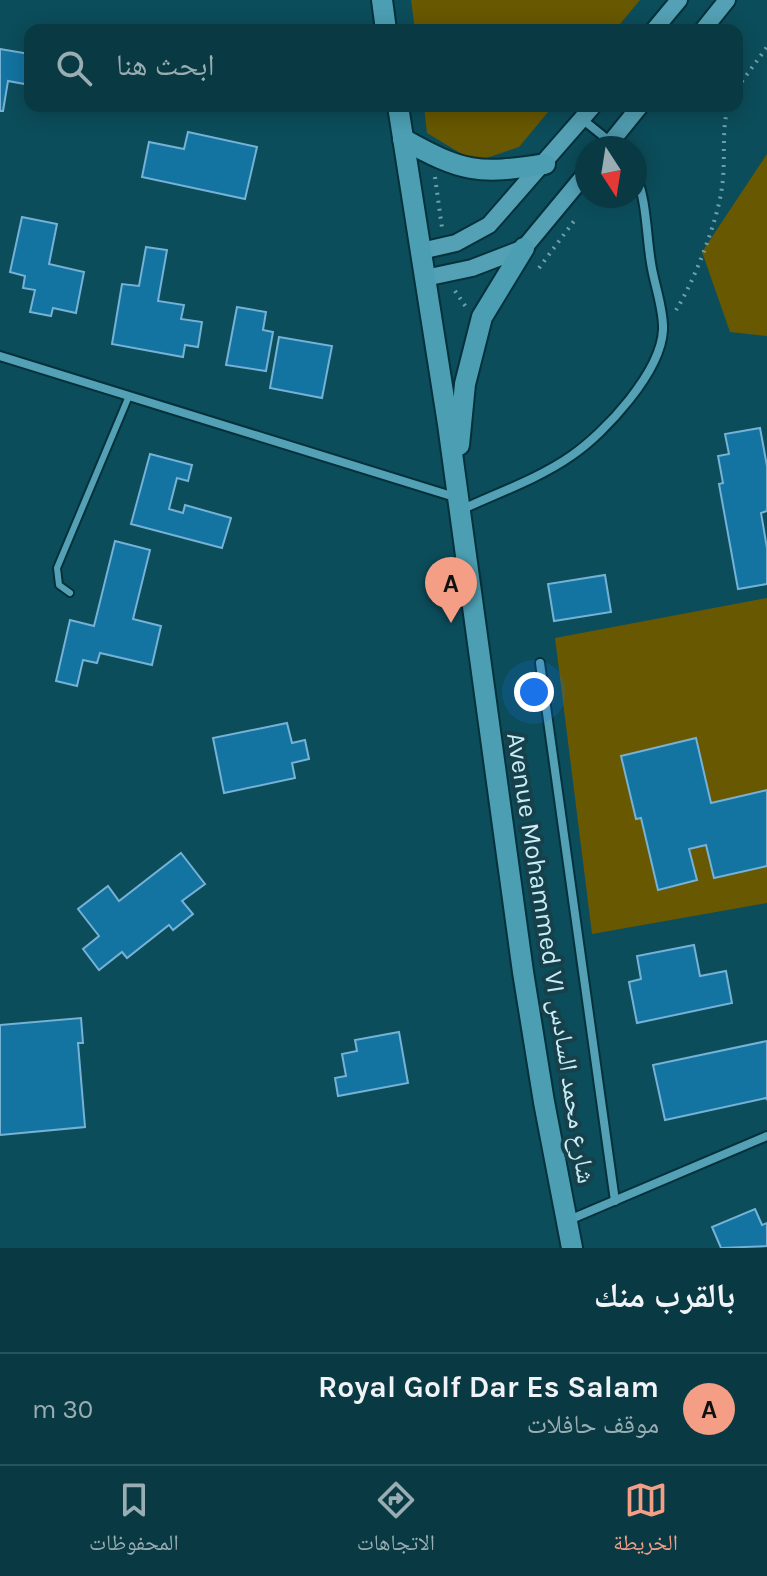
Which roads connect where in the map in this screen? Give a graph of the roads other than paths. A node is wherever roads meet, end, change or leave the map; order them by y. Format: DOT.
graph roads {
  1 [pos="382,0"];
  2 [pos="679,0"];
  3 [pos="727,0"];
  4 [pos="385,24"];
  5 [pos="659,24"];
  6 [pos="708,24"];
  7 [pos="399,112"];
  8 [pos="587,112"];
  9 [pos="636,112"];
  10 [pos="605,136"];
  11 [pos="619,136"];
  12 [pos="403,139"];
  13 [pos="545,164"];
  14 [pos="575,186"];
  15 [pos="644,208"];
  16 [pos="524,248"];
  17 [pos="421,251"];
  18 [pos="425,278"];
  19 [pos="0,356"];
  20 [pos="129,396"];
  21 [pos="458,497"];
  22 [pos="70,593"];
  23 [pos="540,663"];
  24 [pos="767,1136"];
  25 [pos="615,1201"];
  26 [pos="566,1222"];
  27 [pos="572,1248"];
  1 -- 4 [label="main road"];
  2 -- 5 [label="street"];
  3 -- 6 [label="street"];
  7 -- 12 [label="main road, Avenue Mohammed VI شارع محمد السادس"];
  8 -- 10 [label="street"];
  8 -- 13 [label="street"];
  9 -- 11 [label="street"];
  12 -- 13 [label="main road"];
  12 -- 17 [label="main road, Avenue Mohammed VI شارع محمد السادس"];
  13 -- 17 [label="street"];
  14 -- 16 [label="street"];
  15 -- 21 [label="street"];
  16 -- 18 [label="street"];
  16 -- 21 [label="main road"];
  17 -- 18 [label="main road, Avenue Mohammed VI شارع محمد السادس"];
  18 -- 21 [label="main road, Avenue Mohammed VI شارع محمد السادس"];
  19 -- 20 [label="street"];
  20 -- 21 [label="street"];
  20 -- 22 [label="lane"];
  21 -- 26 [label="main road, Avenue Mohammed VI شارع محمد السادس"];
  23 -- 25 [label="street"];
  24 -- 25 [label="street"];
  25 -- 26 [label="street"];
  26 -- 27 [label="main road, Avenue Mohammed VI شارع محمد السادس"];
}
